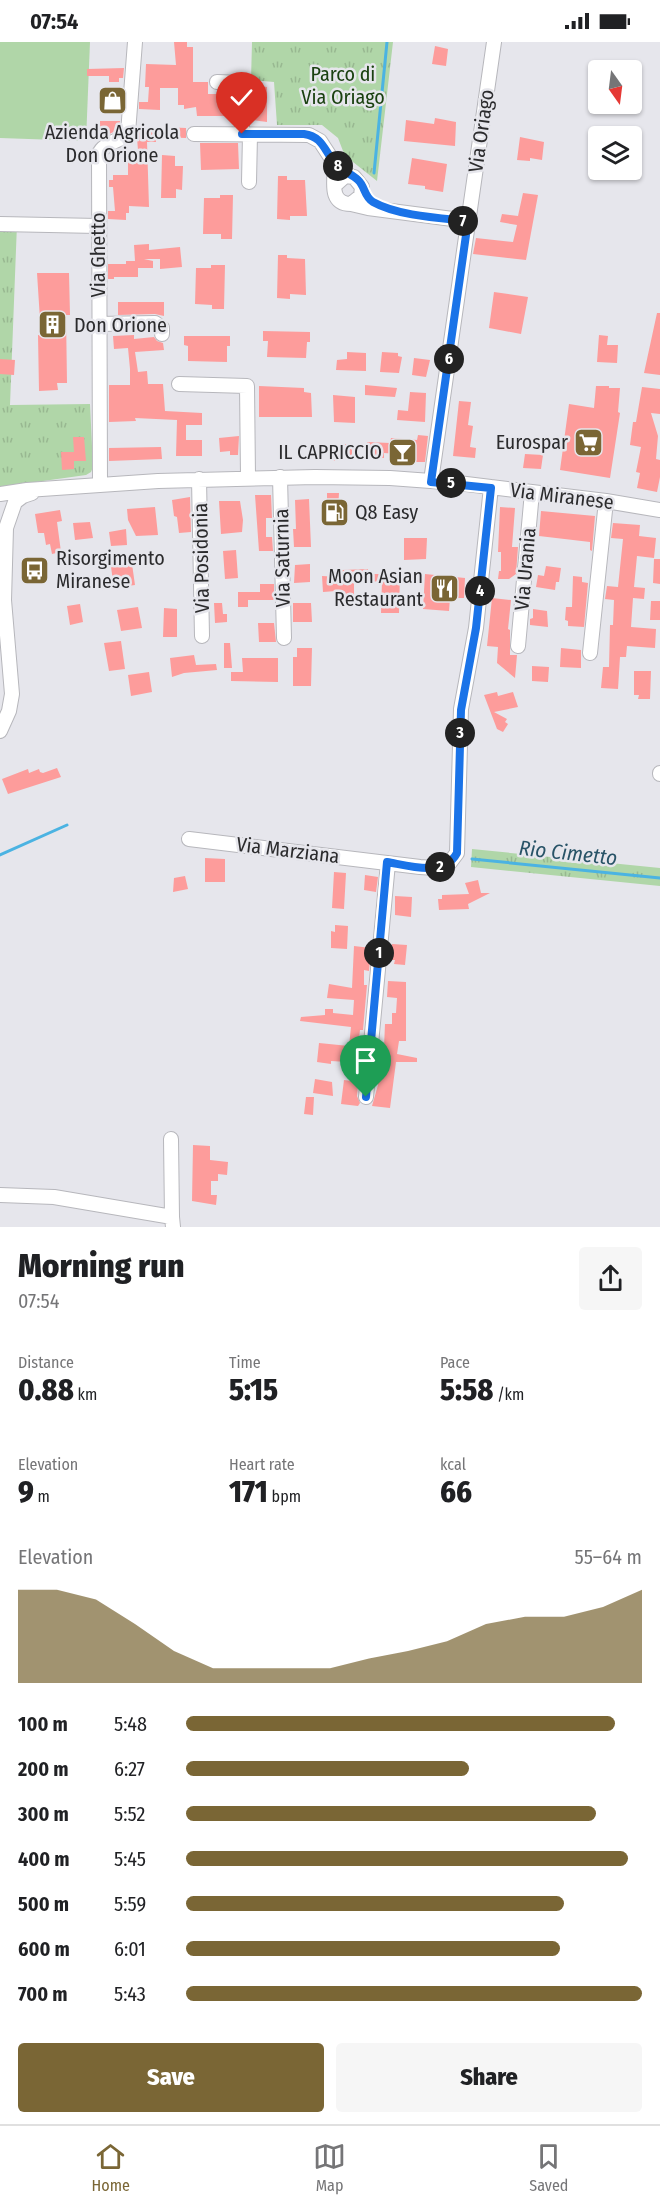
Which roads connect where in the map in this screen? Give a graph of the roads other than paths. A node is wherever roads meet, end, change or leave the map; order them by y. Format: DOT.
graph roads {
  1 [pos="135,42"];
  2 [pos="494,42"];
  3 [pos="217,82"];
  4 [pos="194,134"];
  5 [pos="246,135"];
  6 [pos="335,164"];
  7 [pos="350,176"];
  8 [pos="249,182"];
  9 [pos="335,185"];
  10 [pos="362,187"];
  11 [pos="351,204"];
  12 [pos="389,210"];
  13 [pos="468,221"];
  14 [pos="0,224"];
  15 [pos="98,226"];
  16 [pos="98,324"];
  17 [pos="162,334"];
  18 [pos="179,384"];
  19 [pos="248,477"];
  20 [pos="280,477"];
  21 [pos="199,479"];
  22 [pos="431,482"];
  23 [pos="100,485"];
  24 [pos="491,488"];
  25 [pos="532,492"];
  26 [pos="606,501"];
  27 [pos="6,503"];
  28 [pos="660,510"];
  29 [pos="202,636"];
  30 [pos="284,638"];
  31 [pos="518,646"];
  32 [pos="590,653"];
  33 [pos="0,731"];
  34 [pos="189,839"];
  35 [pos="387,862"];
  36 [pos="366,1097"];
  37 [pos="171,1139"];
  38 [pos="0,1195"];
  39 [pos="173,1222"];
  1 -- 15 [label="street, Via Ghetto"];
  2 -- 13 [label="street, Via Oriago"];
  3 -- 5 [label="street"];
  4 -- 5 [label="street"];
  5 -- 6 [label="street"];
  5 -- 8 [label="street"];
  6 -- 7 [label="street"];
  6 -- 9 [label="street"];
  7 -- 9 [label="street"];
  7 -- 10 [label="street"];
  9 -- 11 [label="street"];
  10 -- 11 [label="street"];
  10 -- 12 [label="street"];
  11 -- 12 [label="street"];
  12 -- 13 [label="street"];
  13 -- 22 [label="street, Via Oriago"];
  14 -- 15 [label="street"];
  15 -- 16 [label="street, Via Ghetto"];
  16 -- 17 [label="street"];
  16 -- 23 [label="street, Via Ghetto"];
  18 -- 19 [label="street"];
  19 -- 20 [label="street, Via Miranese"];
  19 -- 21 [label="street, Via Miranese"];
  20 -- 22 [label="street, Via Miranese"];
  20 -- 30 [label="street, Via Saturnia"];
  21 -- 23 [label="street, Via Miranese"];
  21 -- 29 [label="street, Via Posidonia"];
  22 -- 24 [label="street, Via Miranese"];
  23 -- 27 [label="street, Via Miranese"];
  24 -- 25 [label="street, Via Miranese"];
  24 -- 35 [label="street, Via Marziana"];
  25 -- 26 [label="street, Via Miranese"];
  25 -- 31 [label="street, Via Urania"];
  26 -- 28 [label="street, Via Miranese"];
  26 -- 32 [label="street"];
  27 -- 33 [label="street"];
  34 -- 35 [label="street, Via Marziana"];
  35 -- 36 [label="street"];
  37 -- 39 [label="street"];
  38 -- 39 [label="street"];
}
